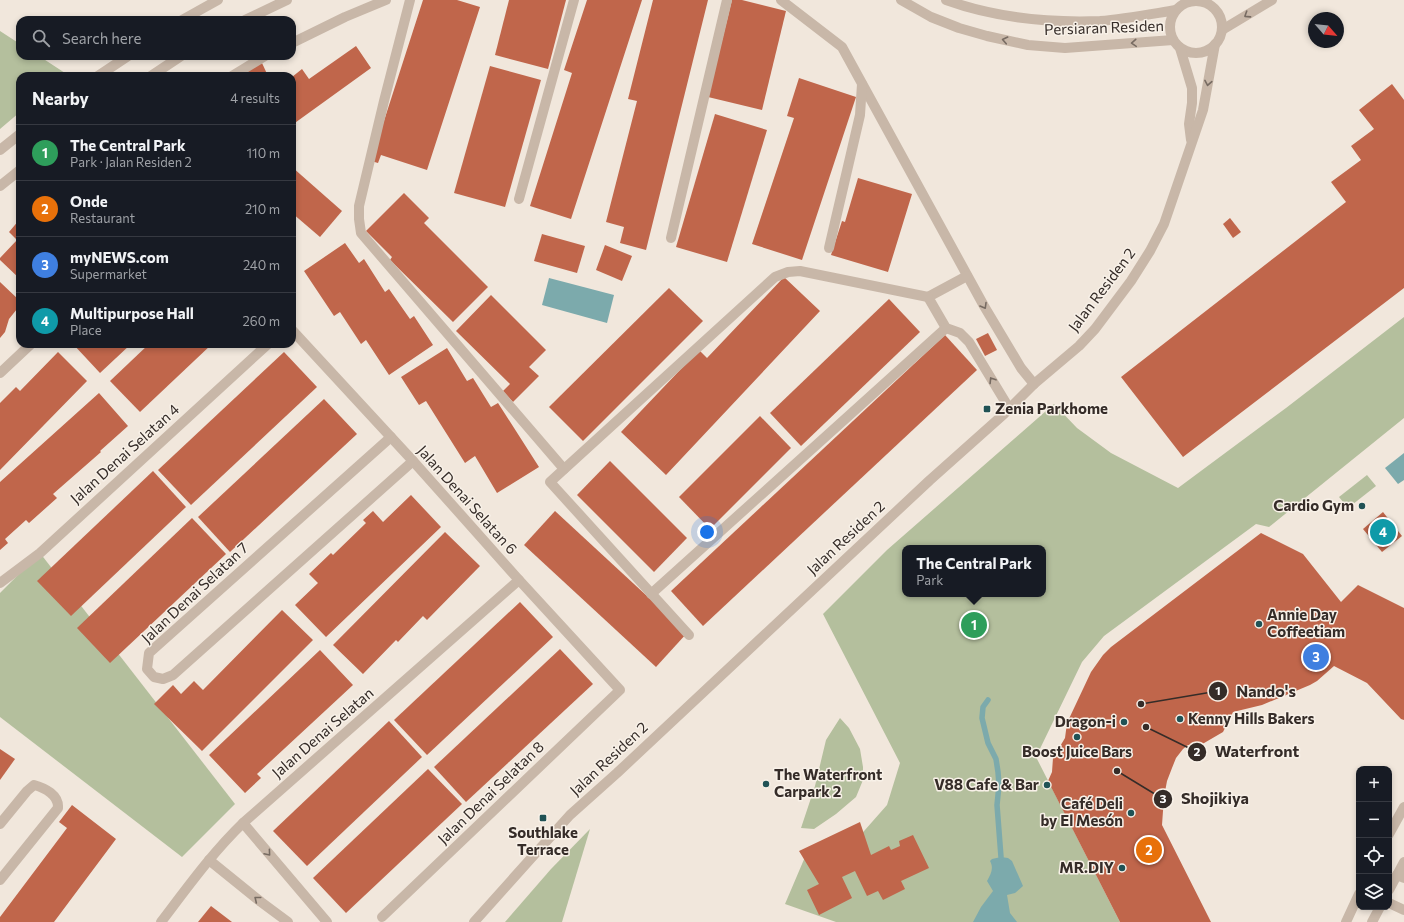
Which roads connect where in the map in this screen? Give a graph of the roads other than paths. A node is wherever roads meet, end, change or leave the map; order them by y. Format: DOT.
graph roads {
  1 [pos="218,0"];
  2 [pos="287,0"];
  3 [pos="386,0"];
  4 [pos="410,0"];
  5 [pos="574,0"];
  6 [pos="727,0"];
  7 [pos="781,0"];
  8 [pos="901,0"];
  9 [pos="946,0"];
  10 [pos="1272,0"];
  11 [pos="1207,1"];
  12 [pos="1176,10"];
  13 [pos="189,16"];
  14 [pos="253,16"];
  15 [pos="1222,30"];
  16 [pos="1173,40"];
  17 [pos="296,41"];
  18 [pos="1215,44"];
  19 [pos="1180,48"];
  20 [pos="122,60"];
  21 [pos="176,60"];
  22 [pos="258,60"];
  23 [pos="104,72"];
  24 [pos="157,72"];
  25 [pos="239,72"];
  26 [pos="862,83"];
  27 [pos="16,137"];
  28 [pos="1191,144"];
  29 [pos="0,150"];
  30 [pos="16,173"];
  31 [pos="0,186"];
  32 [pos="519,199"];
  33 [pos="671,238"];
  34 [pos="829,248"];
  35 [pos="967,276"];
  36 [pos="928,297"];
  37 [pos="946,328"];
  38 [pos="296,334"];
  39 [pos="27,348"];
  40 [pos="264,348"];
  41 [pos="0,373"];
  42 [pos="1034,384"];
  43 [pos="1009,408"];
  44 [pos="390,437"];
  45 [pos="413,461"];
  46 [pos="564,469"];
  47 [pos="519,580"];
  48 [pos="0,583"];
  49 [pos="651,594"];
  50 [pos="689,635"];
  51 [pos="620,690"];
  52 [pos="1404,807"];
  53 [pos="243,823"];
  54 [pos="0,824"];
  55 [pos="1392,829"];
  56 [pos="209,860"];
  57 [pos="1404,862"];
  58 [pos="1400,876"];
  59 [pos="0,880"];
  60 [pos="1392,886"];
  61 [pos="1356,900"];
  62 [pos="1392,904"];
  63 [pos="1378,910"];
  64 [pos="1404,910"];
  65 [pos="382,918"];
  66 [pos="160,922"];
  67 [pos="288,922"];
  68 [pos="327,922"];
  69 [pos="474,922"];
  70 [pos="1346,922"];
  71 [pos="1372,922"];
  1 -- 13 [label="street"];
  2 -- 14 [label="street"];
  3 -- 17 [label="street"];
  4 -- 46 [label="street"];
  5 -- 32 [label="street"];
  6 -- 33 [label="street"];
  7 -- 26 [label="street"];
  16 -- 8 [label="street, Persiaran Residen, one-way"];
  9 -- 12 [label="street, Persiaran Residen"];
  10 -- 15 [label="street, one-way"];
  11 -- 12 [label="street"];
  11 -- 15 [label="street"];
  12 -- 16 [label="street"];
  15 -- 18 [label="street"];
  16 -- 19 [label="street"];
  18 -- 19 [label="street"];
  18 -- 28 [label="street, Jalan Residen 2, one-way"];
  19 -- 28 [label="street, Jalan Residen 2"];
  20 -- 23 [label="street"];
  21 -- 24 [label="street"];
  22 -- 25 [label="street"];
  26 -- 34 [label="street"];
  26 -- 35 [label="street"];
  27 -- 29 [label="street"];
  28 -- 42 [label="street, Jalan Residen 2"];
  30 -- 31 [label="street"];
  35 -- 36 [label="street"];
  35 -- 42 [label="street, one-way"];
  36 -- 37 [label="street"];
  36 -- 46 [label="street"];
  43 -- 37 [label="street, one-way"];
  37 -- 49 [label="street"];
  38 -- 44 [label="street, Jalan Denai Selatan 6"];
  39 -- 41 [label="street"];
  40 -- 48 [label="street, Jalan Denai Selatan 4"];
  42 -- 43 [label="street, Jalan Residen 2"];
  43 -- 69 [label="street, Jalan Residen 2"];
  44 -- 45 [label="street, Jalan Denai Selatan 6"];
  44 -- 45 [label="street, Jalan Denai Selatan 7"];
  45 -- 47 [label="street, Jalan Denai Selatan 6"];
  46 -- 49 [label="street"];
  47 -- 51 [label="street, Jalan Denai Selatan 6"];
  47 -- 53 [label="street, Jalan Denai Selatan"];
  49 -- 50 [label="street"];
  51 -- 65 [label="street, Jalan Denai Selatan 8"];
  52 -- 55 [label="street"];
  53 -- 56 [label="street, Jalan Denai Selatan"];
  53 -- 68 [label="street, one-way"];
  54 -- 59 [label="street"];
  56 -- 66 [label="street, Jalan Denai Selatan"];
  67 -- 56 [label="street, one-way"];
  57 -- 58 [label="street"];
  58 -- 60 [label="street"];
  61 -- 70 [label="street"];
  62 -- 64 [label="street"];
  63 -- 71 [label="street"];
}
